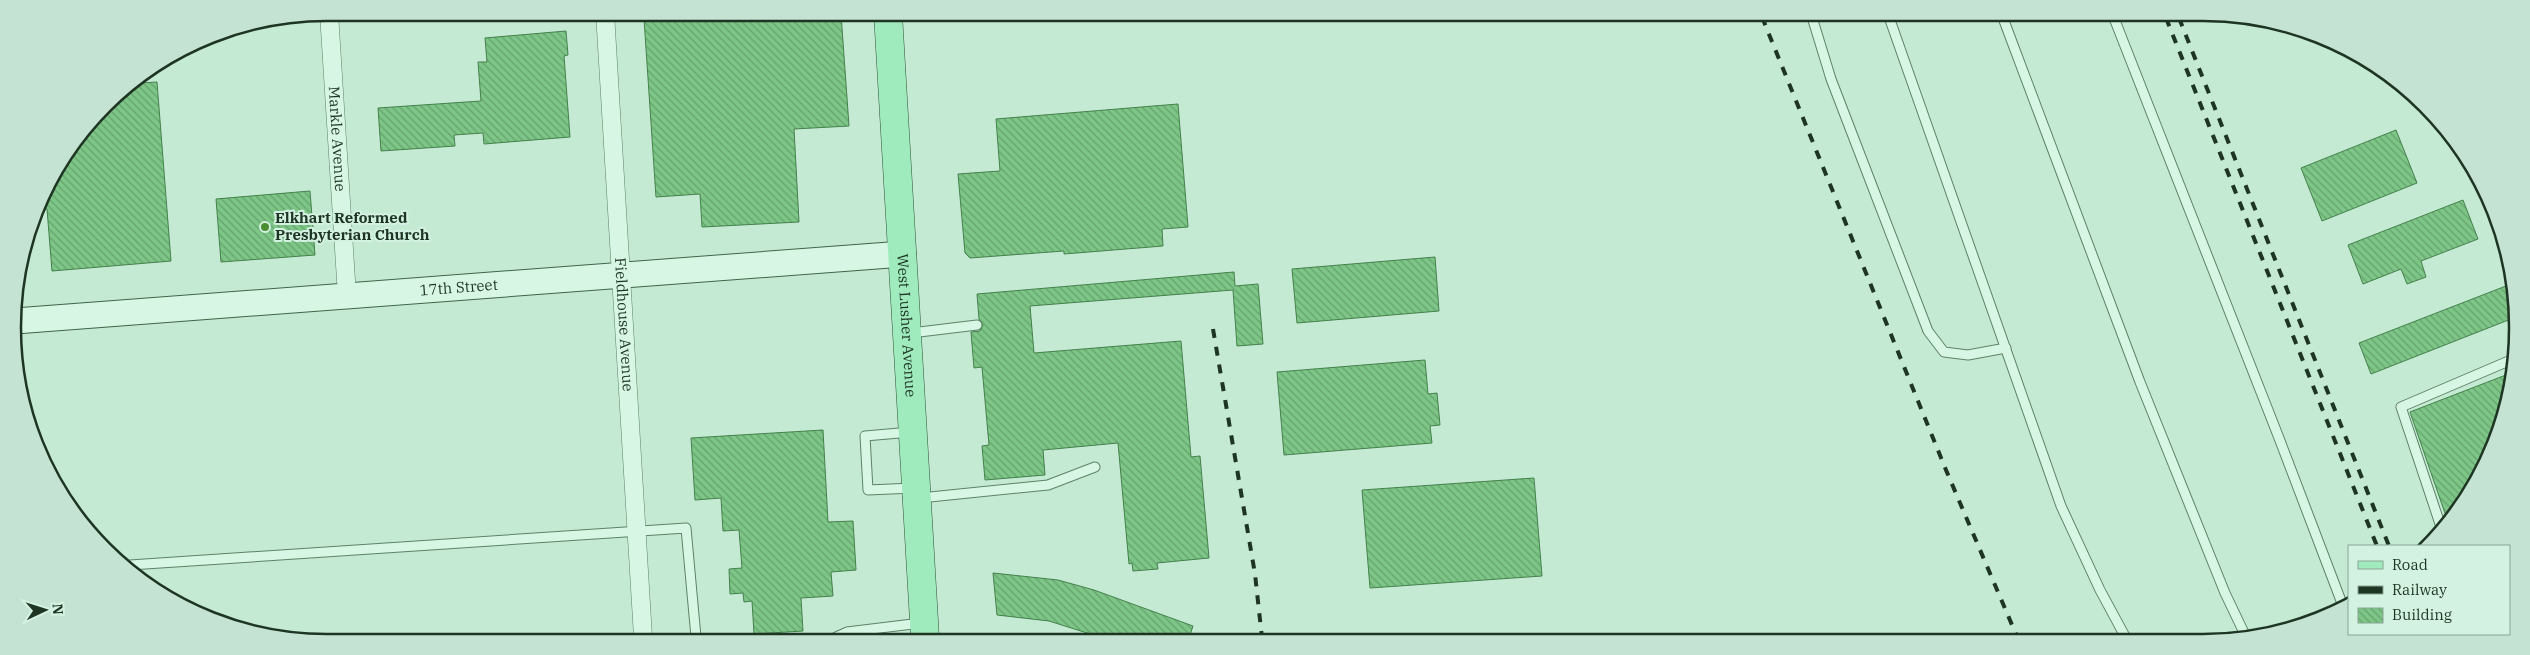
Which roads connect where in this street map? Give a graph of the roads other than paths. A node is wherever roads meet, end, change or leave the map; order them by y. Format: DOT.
graph roads {
  1 [pos="330,21"];
  2 [pos="606,21"];
  3 [pos="888,21"];
  4 [pos="1813,21"];
  5 [pos="1890,21"];
  6 [pos="2004,21"];
  7 [pos="2115,21"];
  8 [pos="904,254"];
  9 [pos="622,275"];
  10 [pos="347,296"];
  11 [pos="21,321"];
  12 [pos="978,325"];
  13 [pos="908,333"];
  14 [pos="2006,348"];
  15 [pos="2506,362"];
  16 [pos="914,432"];
  17 [pos="1095,467"];
  18 [pos="917,493"];
  19 [pos="2439,521"];
  20 [pos="637,530"];
  21 [pos="134,565"];
  22 [pos="2341,601"];
  23 [pos="924,630"];
  24 [pos="2243,631"];
  25 [pos="643,634"];
  26 [pos="696,634"];
  27 [pos="843,634"];
  28 [pos="2124,634"];
  1 -- 10 [label="street, Markle Avenue"];
  2 -- 9 [label="street, Fieldhouse Avenue"];
  3 -- 8 [label="main road, West Lusher Avenue"];
  4 -- 14 [label="lane"];
  5 -- 14 [label="lane"];
  6 -- 24 [label="lane"];
  7 -- 22 [label="lane"];
  8 -- 9 [label="street, 17th Street"];
  8 -- 13 [label="main road, West Lusher Avenue"];
  9 -- 10 [label="street, 17th Street"];
  9 -- 20 [label="street, Fieldhouse Avenue"];
  10 -- 11 [label="street, 17th Street"];
  12 -- 13 [label="lane"];
  13 -- 16 [label="main road, West Lusher Avenue"];
  14 -- 28 [label="lane"];
  15 -- 19 [label="lane"];
  16 -- 18 [label="main road, West Lusher Avenue"];
  16 -- 18 [label="lane"];
  17 -- 18 [label="lane"];
  18 -- 23 [label="main road, West Lusher Avenue"];
  20 -- 21 [label="lane"];
  20 -- 25 [label="street, Fieldhouse Avenue"];
  20 -- 26 [label="lane"];
  23 -- 27 [label="lane"];
}
